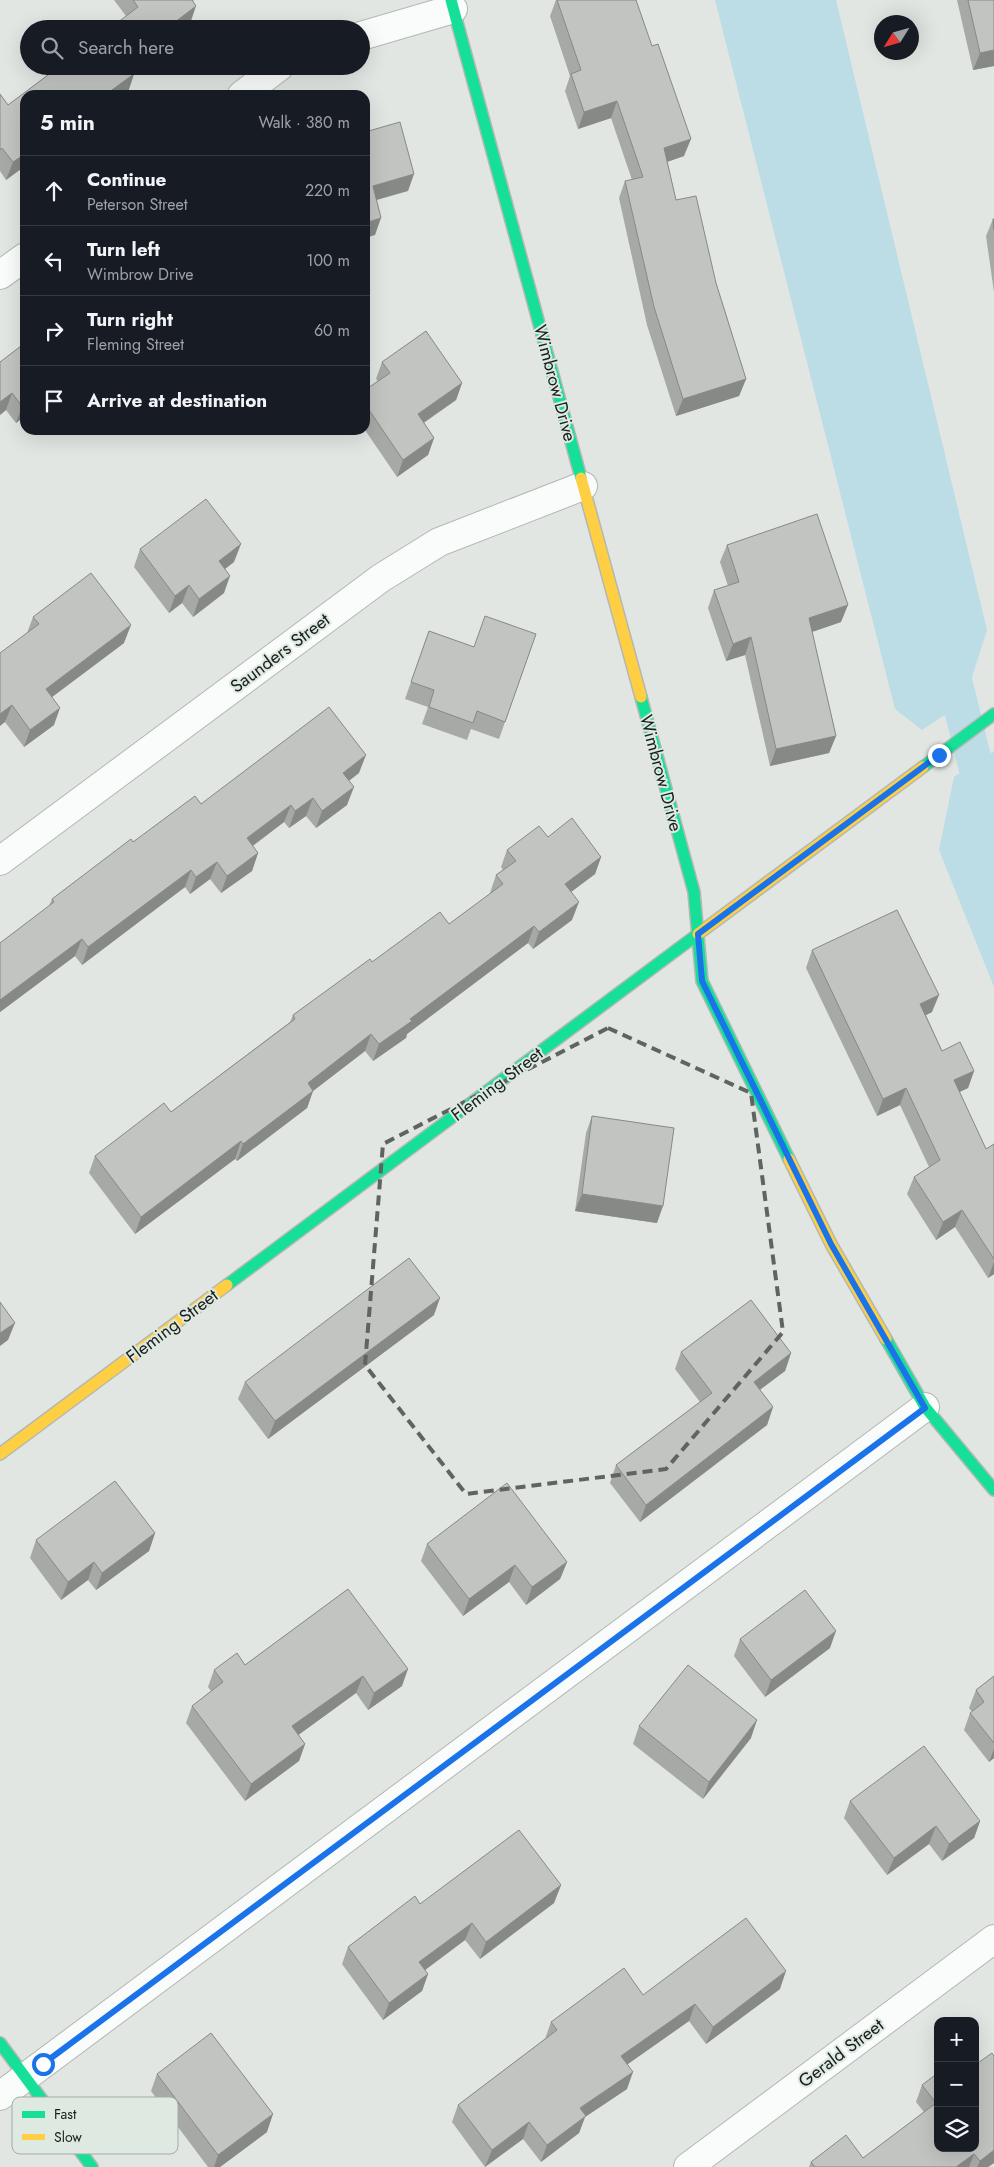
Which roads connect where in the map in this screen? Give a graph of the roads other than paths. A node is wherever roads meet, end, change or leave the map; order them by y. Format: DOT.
graph roads {
  1 [pos="452,4"];
  2 [pos="370,33"];
  3 [pos="268,75"];
  4 [pos="249,90"];
  5 [pos="20,261"];
  6 [pos="0,275"];
  7 [pos="583,486"];
  8 [pos="994,714"];
  9 [pos="0,862"];
  10 [pos="698,934"];
  11 [pos="925,1408"];
  12 [pos="0,1454"];
  13 [pos="994,1490"];
  14 [pos="994,1939"];
  15 [pos="0,2044"];
  16 [pos="25,2077"];
  17 [pos="0,2096"];
  18 [pos="40,2097"];
  19 [pos="82,2154"];
  20 [pos="92,2167"];
  21 [pos="688,2167"];
  1 -- 2 [label="street"];
  1 -- 7 [label="street, Wimbrow Drive"];
  3 -- 4 [label="street"];
  5 -- 6 [label="street"];
  7 -- 9 [label="street, Saunders Street"];
  7 -- 10 [label="street, Wimbrow Drive"];
  8 -- 10 [label="street, Fleming Street"];
  10 -- 11 [label="street, Wimbrow Drive"];
  10 -- 12 [label="street, Fleming Street"];
  11 -- 13 [label="street, Wimbrow Drive"];
  11 -- 16 [label="street"];
  14 -- 21 [label="street, Gerald Street"];
  15 -- 16 [label="street"];
  16 -- 17 [label="street"];
  16 -- 18 [label="street"];
  19 -- 20 [label="street"];
}
